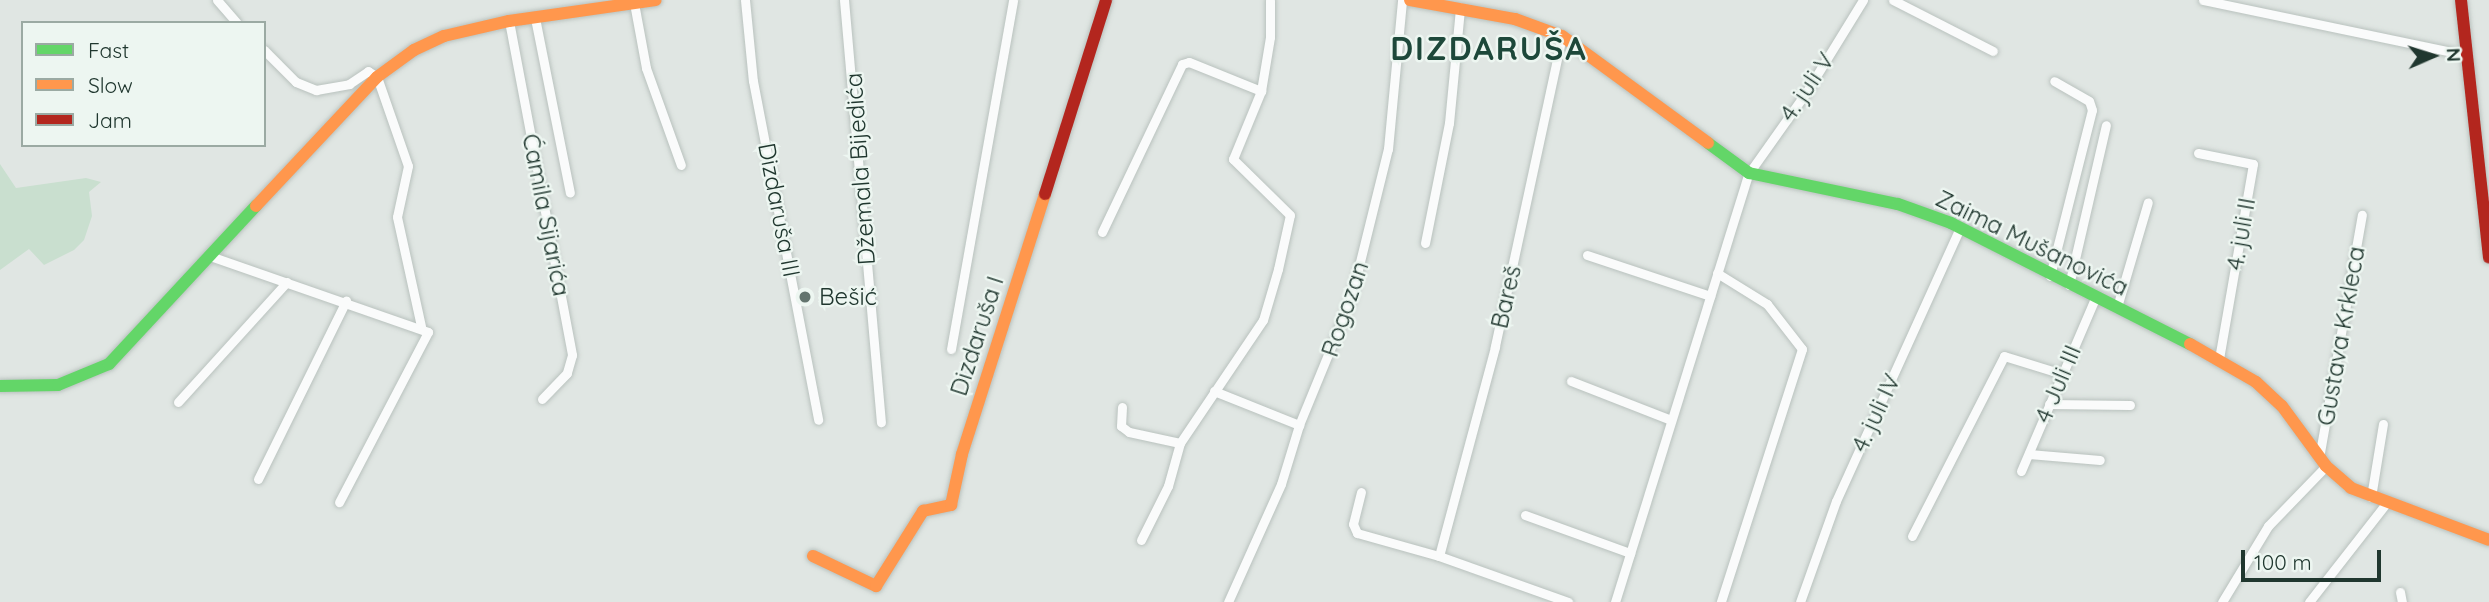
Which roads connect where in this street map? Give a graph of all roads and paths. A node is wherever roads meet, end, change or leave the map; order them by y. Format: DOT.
graph roads {
  1 [pos="217,0"];
  2 [pos="656,0"];
  3 [pos="746,0"];
  4 [pos="844,0"];
  5 [pos="1013,0"];
  6 [pos="1106,0"];
  7 [pos="1270,0"];
  8 [pos="1402,0"];
  9 [pos="1410,0"];
  10 [pos="1863,0"];
  11 [pos="1893,0"];
  12 [pos="2203,0"];
  13 [pos="2460,0"];
  14 [pos="634,3"];
  15 [pos="1480,6"];
  16 [pos="1460,8"];
  17 [pos="534,18"];
  18 [pos="235,21"];
  19 [pos="509,21"];
  20 [pos="1562,36"];
  21 [pos="1993,51"];
  22 [pos="266,52"];
  23 [pos="2467,55"];
  24 [pos="377,77"];
  25 [pos="2054,81"];
  26 [pos="1261,91"];
  27 [pos="2106,125"];
  28 [pos="2198,153"];
  29 [pos="2483,164"];
  30 [pos="681,166"];
  31 [pos="1749,173"];
  32 [pos="570,193"];
  33 [pos="2148,202"];
  34 [pos="2362,215"];
  35 [pos="1960,228"];
  36 [pos="1102,232"];
  37 [pos="1425,243"];
  38 [pos="2488,243"];
  39 [pos="1587,255"];
  40 [pos="210,256"];
  41 [pos="2489,257"];
  42 [pos="1717,273"];
  43 [pos="2050,276"];
  44 [pos="288,282"];
  45 [pos="2069,285"];
  46 [pos="1710,296"];
  47 [pos="2095,298"];
  48 [pos="346,301"];
  49 [pos="2117,307"];
  50 [pos="421,326"];
  51 [pos="951,349"];
  52 [pos="2219,359"];
  53 [pos="2062,374"];
  54 [pos="1571,381"];
  55 [pos="0,386"];
  56 [pos="1214,391"];
  57 [pos="542,399"];
  58 [pos="178,402"];
  59 [pos="2049,404"];
  60 [pos="2130,405"];
  61 [pos="1122,407"];
  62 [pos="818,420"];
  63 [pos="1671,421"];
  64 [pos="881,422"];
  65 [pos="2383,424"];
  66 [pos="1298,425"];
  67 [pos="1180,443"];
  68 [pos="2029,454"];
  69 [pos="2100,460"];
  70 [pos="2323,462"];
  71 [pos="2021,471"];
  72 [pos="258,479"];
  73 [pos="1361,492"];
  74 [pos="2371,497"];
  75 [pos="338,502"];
  76 [pos="2387,502"];
  77 [pos="1525,515"];
  78 [pos="1912,536"];
  79 [pos="1141,540"];
  80 [pos="2489,540"];
  81 [pos="1630,552"];
  82 [pos="813,556"];
  83 [pos="1439,556"];
  84 [pos="1228,602"];
  85 [pos="1568,602"];
  86 [pos="1615,602"];
  87 [pos="1721,602"];
  88 [pos="1800,602"];
  89 [pos="2222,602"];
  90 [pos="2309,602"];
  1 -- 18 [label="street"];
  2 -- 14 [label="street"];
  3 -- 62 [label="street, Dizdaruša III"];
  4 -- 64 [label="street, Džemala Bijedića"];
  5 -- 51 [label="street"];
  6 -- 82 [label="street, Dizdaruša I"];
  7 -- 26 [label="street"];
  8 -- 66 [label="street, Rogozan"];
  9 -- 16 [label="street, Zaima Mušanovića"];
  10 -- 31 [label="street, 4. juli V"];
  11 -- 21 [label="street"];
  12 -- 23 [label="street"];
  13 -- 23 [label="street"];
  14 -- 17 [label="street"];
  14 -- 30 [label="street"];
  15 -- 16 [label="street, Zaima Mušanovića"];
  15 -- 20 [label="street, Zaima Mušanovića"];
  16 -- 37 [label="street"];
  17 -- 19 [label="street"];
  17 -- 32 [label="street, Ćamila Sijarića"];
  19 -- 24 [label="street"];
  19 -- 57 [label="street, Ćamila Sijarića"];
  20 -- 31 [label="street, Zaima Mušanovića"];
  20 -- 83 [label="street, Bareš"];
  22 -- 24 [label="street"];
  23 -- 29 [label="street"];
  24 -- 40 [label="street"];
  24 -- 50 [label="street"];
  25 -- 43 [label="street"];
  26 -- 36 [label="street"];
  26 -- 56 [label="street"];
  27 -- 45 [label="street"];
  28 -- 52 [label="street, 4. juli II"];
  29 -- 38 [label="street"];
  31 -- 35 [label="street, Zaima Mušanovića"];
  31 -- 42 [label="street"];
  33 -- 49 [label="street"];
  34 -- 70 [label="street, Gustava Krkleca"];
  35 -- 43 [label="street, Zaima Mušanovića"];
  35 -- 88 [label="street, 4. juli IV"];
  38 -- 41 [label="street"];
  39 -- 46 [label="street"];
  40 -- 44 [label="street"];
  40 -- 55 [label="street"];
  42 -- 46 [label="street"];
  42 -- 87 [label="street"];
  43 -- 45 [label="street, Zaima Mušanovića"];
  44 -- 48 [label="street"];
  44 -- 58 [label="street"];
  45 -- 47 [label="street, Zaima Mušanovića"];
  46 -- 63 [label="street"];
  47 -- 49 [label="street, Zaima Mušanovića"];
  47 -- 53 [label="street, 4 Juli III"];
  48 -- 50 [label="street"];
  48 -- 72 [label="street"];
  49 -- 52 [label="street, Zaima Mušanovića"];
  50 -- 75 [label="street"];
  52 -- 70 [label="street, Zaima Mušanovića"];
  53 -- 59 [label="street, 4 Juli III"];
  53 -- 78 [label="street"];
  54 -- 63 [label="street"];
  56 -- 66 [label="street"];
  56 -- 67 [label="street"];
  59 -- 60 [label="street"];
  59 -- 68 [label="street, 4 Juli III"];
  61 -- 67 [label="street"];
  63 -- 81 [label="street"];
  65 -- 74 [label="street"];
  66 -- 84 [label="street, Rogozan"];
  67 -- 79 [label="street"];
  68 -- 69 [label="street"];
  68 -- 71 [label="street, 4 Juli III"];
  70 -- 74 [label="street, Zaima Mušanovića"];
  70 -- 89 [label="street"];
  73 -- 83 [label="street"];
  74 -- 76 [label="street, Zaima Mušanovića"];
  76 -- 80 [label="street, Zaima Mušanovića"];
  76 -- 90 [label="street"];
  77 -- 81 [label="street"];
  81 -- 86 [label="street"];
  83 -- 85 [label="street"];
}
